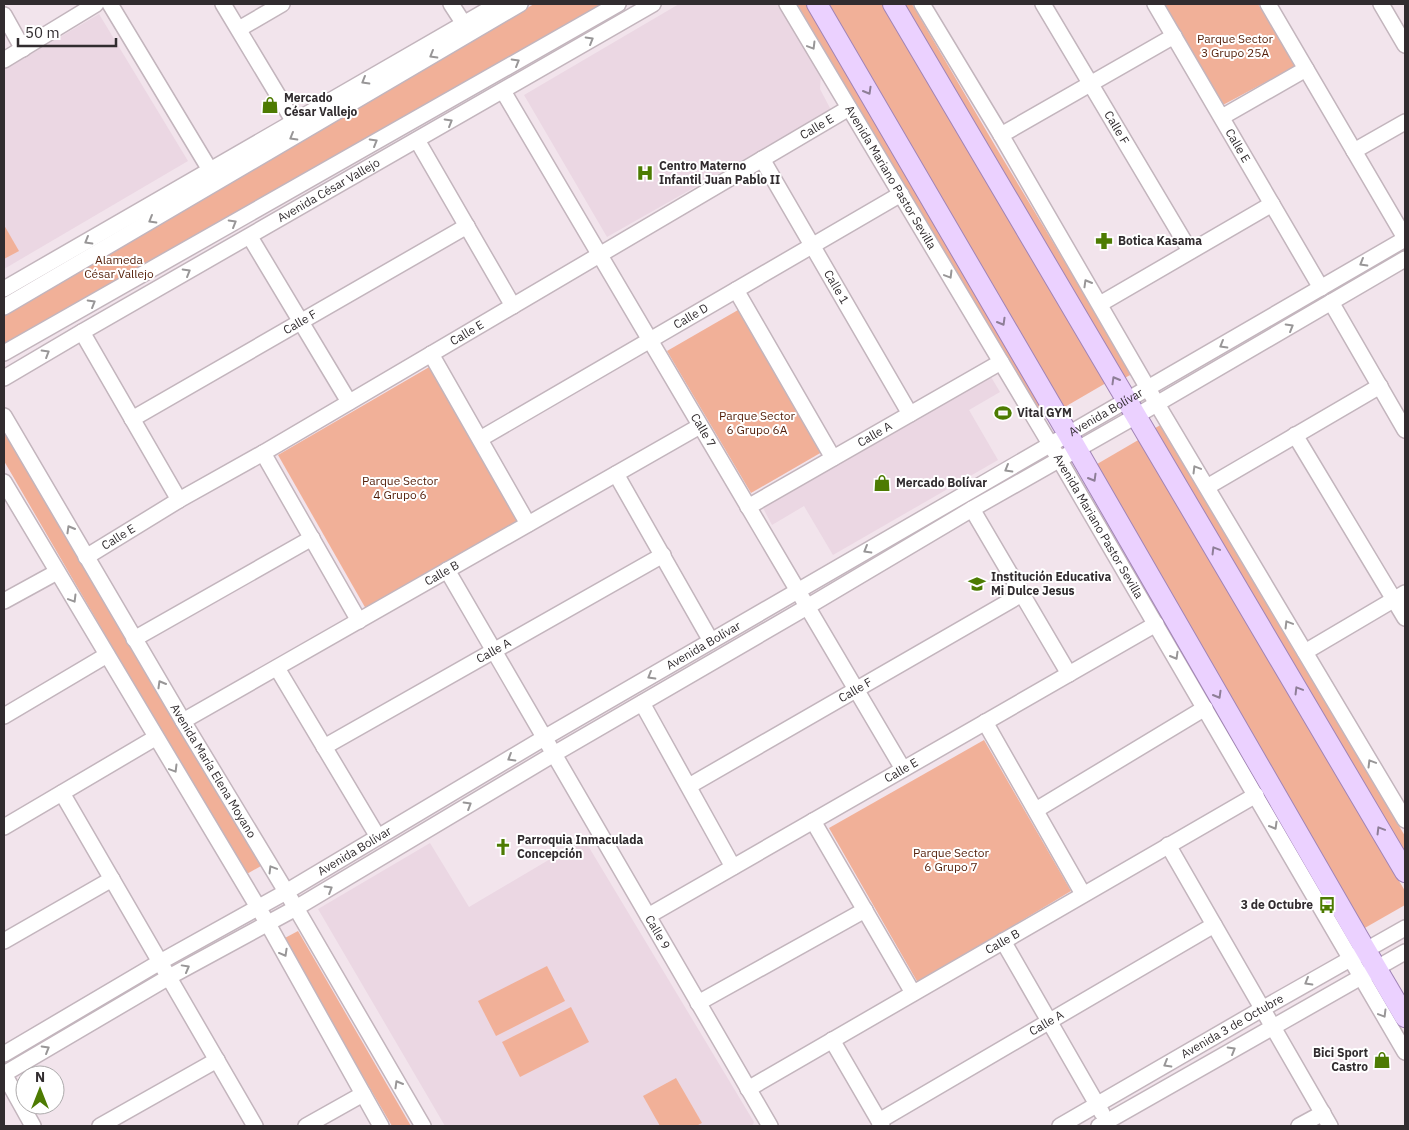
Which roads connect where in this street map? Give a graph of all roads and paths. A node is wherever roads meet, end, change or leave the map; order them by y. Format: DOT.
graph roads {
  1 [pos="96,4"];
  2 [pos="110,4"];
  3 [pos="223,4"];
  4 [pos="282,4"];
  5 [pos="451,4"];
  6 [pos="498,4"];
  7 [pos="520,4"];
  8 [pos="618,4"];
  9 [pos="653,4"];
  10 [pos="787,4"];
  11 [pos="817,4"];
  12 [pos="893,4"];
  13 [pos="922,4"];
  14 [pos="1043,4"];
  15 [pos="1155,4"];
  16 [pos="1268,4"];
  17 [pos="1382,4"];
  18 [pos="4,15"];
  19 [pos="464,24"];
  20 [pos="239,29"];
  21 [pos="1174,36"];
  22 [pos="1405,45"];
  23 [pos="23,49"];
  24 [pos="4,60"];
  25 [pos="1306,69"];
  26 [pos="1091,84"];
  27 [pos="503,91"];
  28 [pos="849,108"];
  29 [pos="1222,117"];
  30 [pos="294,122"];
  31 [pos="1405,122"];
  32 [pos="1001,135"];
  33 [pos="417,140"];
  34 [pos="1354,151"];
  35 [pos="762,159"];
  36 [pos="210,170"];
  37 [pos="901,194"];
  38 [pos="1272,204"];
  39 [pos="467,226"];
  40 [pos="250,237"];
  41 [pos="1405,238"];
  42 [pos="813,246"];
  43 [pos="1190,251"];
  44 [pos="600,255"];
  45 [pos="1405,259"];
  46 [pos="1321,288"];
  47 [pos="4,289"];
  48 [pos="736,290"];
  49 [pos="1331,302"];
  50 [pos="1100,304"];
  51 [pos="513,306"];
  52 [pos="4,307"];
  53 [pos="301,322"];
  54 [pos="82,332"];
  55 [pos="650,340"];
  56 [pos="4,353"];
  57 [pos="431,354"];
  58 [pos="1001,362"];
  59 [pos="4,378"];
  60 [pos="1380,386"];
  61 [pos="1148,389"];
  62 [pos="350,402"];
  63 [pos="1157,404"];
  64 [pos="1132,408"];
  65 [pos="910,414"];
  66 [pos="4,416"];
  67 [pos="132,419"];
  68 [pos="700,426"];
  69 [pos="1405,430"];
  70 [pos="1295,435"];
  71 [pos="480,440"];
  72 [pos="1072,442"];
  73 [pos="1050,444"];
  74 [pos="263,453"];
  75 [pos="833,458"];
  76 [pos="1059,460"];
  77 [pos="616,474"];
  78 [pos="4,482"];
  79 [pos="1207,487"];
  80 [pos="179,500"];
  81 [pos="748,507"];
  82 [pos="972,509"];
  83 [pos="528,524"];
  84 [pos="312,538"];
  85 [pos="663,555"];
  86 [pos="86,556"];
  87 [pos="447,570"];
  88 [pos="56,572"];
  89 [pos="797,591"];
  90 [pos="1022,594"];
  91 [pos="1400,597"];
  92 [pos="4,601"];
  93 [pos="807,607"];
  94 [pos="1405,618"];
  95 [pos="359,620"];
  96 [pos="1156,624"];
  97 [pos="134,638"];
  98 [pos="711,641"];
  99 [pos="494,651"];
  100 [pos="1305,652"];
  101 [pos="107,655"];
  102 [pos="277,668"];
  103 [pos="1069,674"];
  104 [pos="856,690"];
  105 [pos="642,703"];
  106 [pos="1205,708"];
  107 [pos="4,716"];
  108 [pos="183,721"];
  109 [pos="985,722"];
  110 [pos="155,738"];
  111 [pos="544,738"];
  112 [pos="324,747"];
  113 [pos="554,754"];
  114 [pos="903,769"];
  115 [pos="689,786"];
  116 [pos="62,793"];
  117 [pos="1256,795"];
  118 [pos="1036,810"];
  119 [pos="1405,818"];
  120 [pos="813,821"];
  121 [pos="4,828"];
  122 [pos="378,837"];
  123 [pos="1168,845"];
  124 [pos="733,867"];
  125 [pos="1405,872"];
  126 [pos="112,879"];
  127 [pos="286,892"];
  128 [pos="1083,894"];
  129 [pos="258,907"];
  130 [pos="296,908"];
  131 [pos="865,910"];
  132 [pos="648,916"];
  133 [pos="268,924"];
  134 [pos="1214,925"];
  135 [pos="1405,928"];
  136 [pos="4,941"];
  137 [pos="1003,941"];
  138 [pos="1405,952"];
  139 [pos="1358,954"];
  140 [pos="160,962"];
  141 [pos="1369,973"];
  142 [pos="169,977"];
  143 [pos="913,993"];
  144 [pos="698,1003"];
  145 [pos="1262,1008"];
  146 [pos="1405,1017"];
  147 [pos="1049,1021"];
  148 [pos="1273,1027"];
  149 [pos="832,1040"];
  150 [pos="1405,1052"];
  151 [pos="4,1054"];
  152 [pos="217,1060"];
  153 [pos="4,1074"];
  154 [pos="748,1089"];
  155 [pos="363,1094"];
  156 [pos="1098,1105"];
  157 [pos="1327,1120"];
  158 [pos="880,1124"];
  159 [pos="1105,1125"];
  160 [pos="33,1126"];
  161 [pos="100,1126"];
  162 [pos="255,1126"];
  163 [pos="306,1126"];
  164 [pos="381,1126"];
  165 [pos="423,1126"];
  166 [pos="769,1126"];
  167 [pos="1060,1126"];
  168 [pos="1300,1126"];
  1 -- 23 [label="street"];
  2 -- 36 [label="street"];
  3 -- 20 [label="street"];
  4 -- 20 [label="street"];
  5 -- 19 [label="street"];
  6 -- 19 [label="street"];
  7 -- 52 [label="street, one-way"];
  56 -- 8 [label="street, Avenida César Vallejo, one-way"];
  27 -- 9 [label="street, Avenida César Vallejo, one-way"];
  10 -- 28 [label="street, Avenida Mariano Pastor Sevilla, one-way"];
  11 -- 72 [label="main road, Avenida Mariano Pastor Sevilla, one-way"];
  64 -- 12 [label="main road, one-way"];
  13 -- 32 [label="street"];
  14 -- 26 [label="street, Calle F"];
  15 -- 21 [label="street, Calle E"];
  16 -- 25 [label="street"];
  17 -- 22 [label="street"];
  18 -- 23 [label="street"];
  19 -- 30 [label="street, one-way"];
  20 -- 30 [label="street"];
  21 -- 26 [label="street"];
  21 -- 29 [label="street, Calle E"];
  23 -- 24 [label="street"];
  25 -- 29 [label="street"];
  25 -- 34 [label="street"];
  26 -- 32 [label="street"];
  26 -- 43 [label="street, Calle F"];
  33 -- 27 [label="street, Avenida César Vallejo, one-way"];
  27 -- 44 [label="street, Calle 7"];
  28 -- 35 [label="street, Calle E"];
  28 -- 37 [label="street, Avenida Mariano Pastor Sevilla"];
  29 -- 38 [label="street, Calle E"];
  30 -- 36 [label="street"];
  31 -- 34 [label="street"];
  50 -- 32 [label="street, one-way"];
  33 -- 39 [label="street"];
  33 -- 40 [label="street, Avenida César Vallejo"];
  34 -- 41 [label="street"];
  35 -- 42 [label="street, Calle 1"];
  35 -- 44 [label="street, Calle E"];
  36 -- 47 [label="street, one-way"];
  37 -- 42 [label="street, Calle D"];
  37 -- 58 [label="street, Avenida Mariano Pastor Sevilla, one-way"];
  38 -- 43 [label="street"];
  38 -- 46 [label="street, Calle E"];
  39 -- 51 [label="street"];
  39 -- 53 [label="street, Calle F"];
  40 -- 53 [label="street"];
  54 -- 40 [label="street, Avenida César Vallejo, one-way"];
  41 -- 46 [label="street, Avenida Bolívar, one-way"];
  42 -- 48 [label="street, Calle D"];
  42 -- 65 [label="street, Calle 1"];
  43 -- 50 [label="street"];
  44 -- 51 [label="street, Calle E"];
  44 -- 55 [label="street, Calle 7"];
  45 -- 49 [label="street, Avenida Bolívar"];
  46 -- 61 [label="street, Avenida Bolívar, one-way"];
  48 -- 55 [label="street, Calle D"];
  48 -- 75 [label="street"];
  49 -- 60 [label="street"];
  63 -- 49 [label="street, Avenida Bolívar, one-way"];
  50 -- 61 [label="street"];
  51 -- 57 [label="street, Calle E"];
  53 -- 62 [label="street"];
  53 -- 67 [label="street, Calle F"];
  59 -- 54 [label="street, Avenida César Vallejo, one-way"];
  54 -- 67 [label="street"];
  55 -- 68 [label="street, Calle 7"];
  55 -- 71 [label="street, Calle D"];
  57 -- 62 [label="street, Calle E"];
  57 -- 71 [label="street"];
  58 -- 65 [label="street, Calle A"];
  58 -- 73 [label="street, Avenida Mariano Pastor Sevilla"];
  60 -- 69 [label="street"];
  60 -- 70 [label="street"];
  61 -- 63 [label="street"];
  61 -- 64 [label="street, Avenida Bolívar"];
  62 -- 74 [label="street, Calle E"];
  63 -- 64 [label="street, Avenida Bolívar"];
  79 -- 63 [label="street, one-way"];
  64 -- 72 [label="street, Avenida Bolívar"];
  125 -- 64 [label="main road, one-way"];
  65 -- 75 [label="street, Calle A"];
  86 -- 66 [label="street, Avenida María Elena Moyano, one-way"];
  67 -- 80 [label="street"];
  68 -- 77 [label="street, Calle B"];
  68 -- 81 [label="street, Calle 7"];
  70 -- 79 [label="street"];
  70 -- 91 [label="street"];
  71 -- 83 [label="street"];
  72 -- 73 [label="street, Avenida Bolívar"];
  72 -- 76 [label="street, Avenida Bolívar"];
  72 -- 139 [label="main road, Avenida Mariano Pastor Sevilla, one-way"];
  73 -- 76 [label="street, Avenida Mariano Pastor Sevilla"];
  73 -- 89 [label="street, Avenida Bolívar, one-way"];
  74 -- 80 [label="street, Calle E"];
  74 -- 84 [label="street"];
  75 -- 81 [label="street, Calle A"];
  76 -- 82 [label="street, Avenida Bolívar"];
  76 -- 96 [label="street, Avenida Mariano Pastor Sevilla"];
  77 -- 83 [label="street, Calle B"];
  77 -- 85 [label="street"];
  78 -- 88 [label="street"];
  100 -- 79 [label="street, one-way"];
  80 -- 86 [label="street, Calle E"];
  81 -- 89 [label="street, Calle 7"];
  82 -- 90 [label="street"];
  82 -- 93 [label="street, Avenida Bolívar"];
  83 -- 87 [label="street, Calle B"];
  84 -- 95 [label="street"];
  84 -- 97 [label="street"];
  85 -- 98 [label="street"];
  85 -- 99 [label="street, Calle A"];
  86 -- 97 [label="street, Avenida María Elena Moyano"];
  87 -- 95 [label="street, Calle B"];
  87 -- 99 [label="street, Calle 9"];
  88 -- 92 [label="street"];
  88 -- 101 [label="street, one-way"];
  89 -- 93 [label="street, Calle 7"];
  89 -- 98 [label="street, Avenida Bolívar"];
  90 -- 103 [label="street"];
  90 -- 104 [label="street, Calle F"];
  91 -- 94 [label="street"];
  91 -- 100 [label="street"];
  93 -- 104 [label="street, Calle 7"];
  93 -- 105 [label="street, Avenida Bolívar"];
  95 -- 102 [label="street, Calle B"];
  96 -- 103 [label="street, Calle E"];
  96 -- 106 [label="street, Avenida Mariano Pastor Sevilla, one-way"];
  108 -- 97 [label="street, Avenida María Elena Moyano, one-way"];
  98 -- 111 [label="street, Avenida Bolívar, one-way"];
  99 -- 111 [label="street, Calle 9"];
  99 -- 112 [label="street, Calle A"];
  119 -- 100 [label="street, one-way"];
  101 -- 107 [label="street"];
  101 -- 110 [label="street"];
  102 -- 108 [label="street, Calle B"];
  102 -- 112 [label="street"];
  103 -- 109 [label="street, Calle E"];
  104 -- 114 [label="street, Calle 7"];
  104 -- 115 [label="street, Calle F"];
  105 -- 113 [label="street, Avenida Bolívar"];
  105 -- 115 [label="street"];
  106 -- 117 [label="street, Avenida Mariano Pastor Sevilla"];
  106 -- 118 [label="street"];
  127 -- 108 [label="street, Avenida María Elena Moyano, one-way"];
  109 -- 114 [label="street, Calle E"];
  109 -- 118 [label="street"];
  110 -- 116 [label="street"];
  110 -- 129 [label="street, one-way"];
  111 -- 113 [label="street, Calle 9"];
  111 -- 122 [label="street, Avenida Bolívar, one-way"];
  112 -- 122 [label="street"];
  130 -- 113 [label="street, Avenida Bolívar, one-way"];
  113 -- 132 [label="street, Calle 9"];
  114 -- 120 [label="street, Calle E"];
  115 -- 124 [label="street"];
  116 -- 121 [label="street"];
  116 -- 126 [label="street"];
  117 -- 123 [label="street, Calle B"];
  117 -- 139 [label="street, Avenida Mariano Pastor Sevilla, one-way"];
  118 -- 128 [label="street"];
  120 -- 124 [label="street, Calle E"];
  120 -- 131 [label="street"];
  122 -- 127 [label="street, Avenida Bolívar"];
  123 -- 128 [label="street, Calle B"];
  123 -- 134 [label="street"];
  124 -- 132 [label="street, Calle E"];
  126 -- 136 [label="street"];
  126 -- 140 [label="street"];
  127 -- 129 [label="street, Avenida Bolívar"];
  127 -- 130 [label="street, Avenida María Elena Moyano"];
  128 -- 137 [label="street, Calle B"];
  129 -- 133 [label="street"];
  129 -- 140 [label="street, Avenida Bolívar"];
  130 -- 133 [label="street, Avenida Bolívar"];
  165 -- 130 [label="street, Avenida María Elena Moyano, one-way"];
  131 -- 143 [label="street"];
  131 -- 144 [label="street"];
  132 -- 144 [label="street, Calle 9"];
  142 -- 133 [label="street, Avenida Bolívar, one-way"];
  133 -- 155 [label="street, one-way"];
  134 -- 145 [label="street"];
  134 -- 147 [label="street, Calle A"];
  135 -- 139 [label="street, Avenida 3 de Octubre"];
  137 -- 143 [label="street, Calle B"];
  137 -- 147 [label="street"];
  138 -- 141 [label="street, Avenida 3 de Octubre"];
  139 -- 141 [label="main road, Avenida Mariano Pastor Sevilla"];
  139 -- 145 [label="street, Avenida 3 de Octubre, one-way"];
  140 -- 142 [label="street"];
  140 -- 151 [label="street, Avenida Bolívar"];
  141 -- 146 [label="main road, Avenida Mariano Pastor Sevilla"];
  141 -- 148 [label="street, Avenida 3 de Octubre"];
  141 -- 150 [label="street, Avenida Mariano Pastor Sevilla, one-way"];
  142 -- 152 [label="street"];
  153 -- 142 [label="street, Avenida Bolívar, one-way"];
  143 -- 149 [label="street, Calle B"];
  144 -- 154 [label="street, Calle 9"];
  145 -- 148 [label="street"];
  145 -- 156 [label="street, Avenida 3 de Octubre, one-way"];
  147 -- 156 [label="street"];
  147 -- 158 [label="street, Calle A"];
  148 -- 157 [label="street"];
  159 -- 148 [label="street, Avenida 3 de Octubre, one-way"];
  149 -- 154 [label="street, Calle B"];
  149 -- 158 [label="street"];
  152 -- 161 [label="street"];
  152 -- 162 [label="street"];
  153 -- 160 [label="street"];
  154 -- 166 [label="street, Calle 9"];
  155 -- 163 [label="street"];
  155 -- 164 [label="street"];
  156 -- 159 [label="street"];
  156 -- 167 [label="street, Avenida 3 de Octubre"];
  157 -- 168 [label="street"];
}
